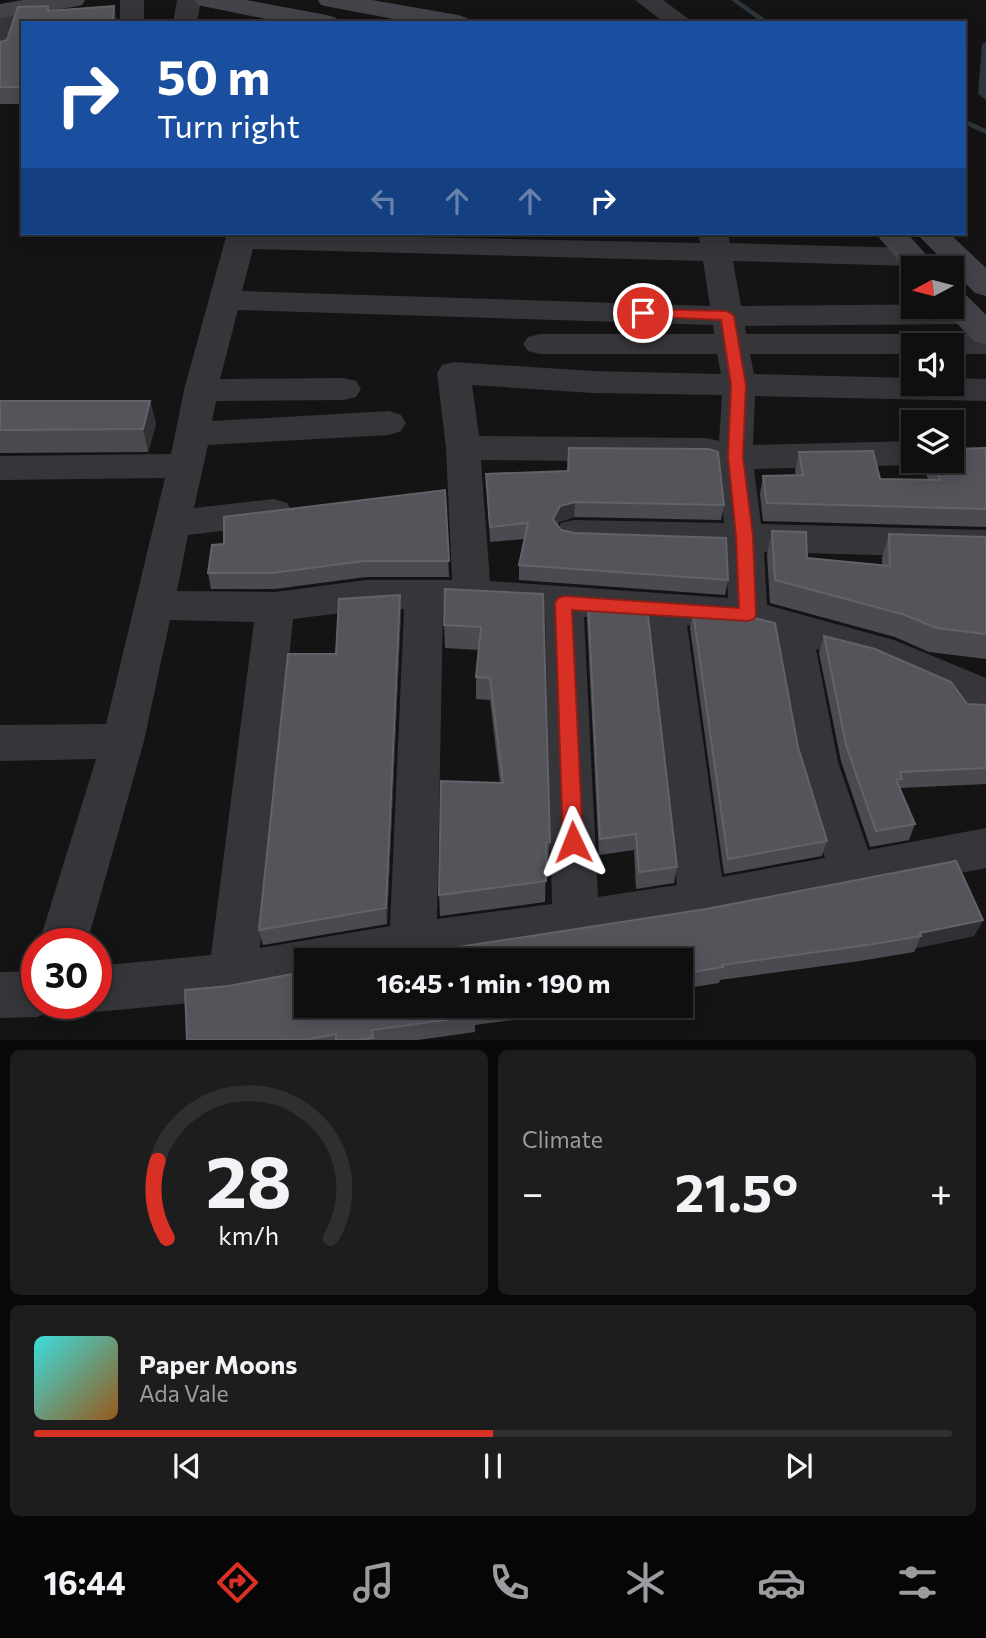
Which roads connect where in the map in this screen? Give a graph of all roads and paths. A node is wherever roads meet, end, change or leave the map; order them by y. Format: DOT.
graph roads {
  1 [pos="71,0"];
  2 [pos="132,0"];
  3 [pos="189,0"];
  4 [pos="207,0"];
  5 [pos="330,0"];
  6 [pos="647,0"];
  7 [pos="4,5"];
  8 [pos="297,20"];
  9 [pos="69,21"];
  10 [pos="132,21"];
  11 [pos="185,21"];
  12 [pos="447,21"];
  13 [pos="679,21"];
  14 [pos="0,50"];
  15 [pos="893,235"];
  16 [pos="241,236"];
  17 [pos="714,242"];
  18 [pos="922,252"];
  19 [pos="986,286"];
  20 [pos="225,300"];
  21 [pos="975,324"];
  22 [pos="729,330"];
  23 [pos="539,344"];
  24 [pos="739,385"];
  25 [pos="344,388"];
  26 [pos="201,390"];
  27 [pos="986,390"];
  28 [pos="389,423"];
  29 [pos="463,448"];
  30 [pos="190,450"];
  31 [pos="901,453"];
  32 [pos="735,457"];
  33 [pos="0,468"];
  34 [pos="306,508"];
  35 [pos="173,524"];
  36 [pos="574,533"];
  37 [pos="744,536"];
  38 [pos="986,544"];
  39 [pos="424,594"];
  40 [pos="472,594"];
  41 [pos="564,603"];
  42 [pos="154,605"];
  43 [pos="275,607"];
  44 [pos="664,610"];
  45 [pos="748,615"];
  46 [pos="792,627"];
  47 [pos="986,697"];
  48 [pos="123,741"];
  49 [pos="0,743"];
  50 [pos="986,848"];
  51 [pos="853,874"];
  52 [pos="702,902"];
  53 [pos="576,922"];
  54 [pos="67,928"];
  55 [pos="413,944"];
  56 [pos="391,948"];
  57 [pos="294,965"];
  58 [pos="233,976"];
  59 [pos="112,987"];
  60 [pos="21,994"];
  61 [pos="0,995"];
  1 -- 7 [label="street"];
  1 -- 9 [label="street"];
  2 -- 10 [label="street"];
  3 -- 11 [label="street"];
  4 -- 8 [label="street"];
  5 -- 12 [label="street"];
  6 -- 13 [label="street"];
  7 -- 14 [label="street"];
  15 -- 18 [label="street"];
  16 -- 17 [label="street"];
  16 -- 20 [label="street"];
  17 -- 18 [label="street"];
  17 -- 22 [label="street"];
  18 -- 19 [label="street"];
  20 -- 22 [label="street"];
  20 -- 26 [label="street"];
  21 -- 22 [label="street"];
  22 -- 23 [label="street"];
  22 -- 24 [label="street"];
  24 -- 27 [label="street"];
  24 -- 29 [label="street"];
  24 -- 32 [label="street"];
  25 -- 26 [label="street"];
  26 -- 30 [label="street"];
  28 -- 30 [label="street"];
  29 -- 32 [label="street"];
  29 -- 40 [label="street"];
  30 -- 33 [label="street"];
  30 -- 35 [label="street"];
  31 -- 32 [label="street"];
  32 -- 37 [label="street"];
  34 -- 35 [label="street"];
  35 -- 42 [label="street"];
  36 -- 37 [label="street"];
  37 -- 38 [label="street"];
  37 -- 45 [label="street"];
  39 -- 40 [label="street"];
  39 -- 43 [label="street"];
  39 -- 55 [label="street"];
  40 -- 41 [label="street"];
  41 -- 44 [label="street"];
  41 -- 53 [label="street"];
  42 -- 43 [label="street"];
  42 -- 48 [label="street"];
  43 -- 58 [label="street"];
  44 -- 45 [label="street"];
  44 -- 52 [label="street"];
  45 -- 46 [label="street"];
  46 -- 47 [label="street"];
  46 -- 51 [label="street"];
  48 -- 49 [label="street"];
  48 -- 54 [label="street"];
  50 -- 51 [label="street"];
  51 -- 52 [label="street"];
  52 -- 53 [label="street"];
  53 -- 55 [label="street"];
  55 -- 56 [label="street"];
  57 -- 58 [label="street"];
  58 -- 59 [label="street"];
  60 -- 61 [label="street"];
}
